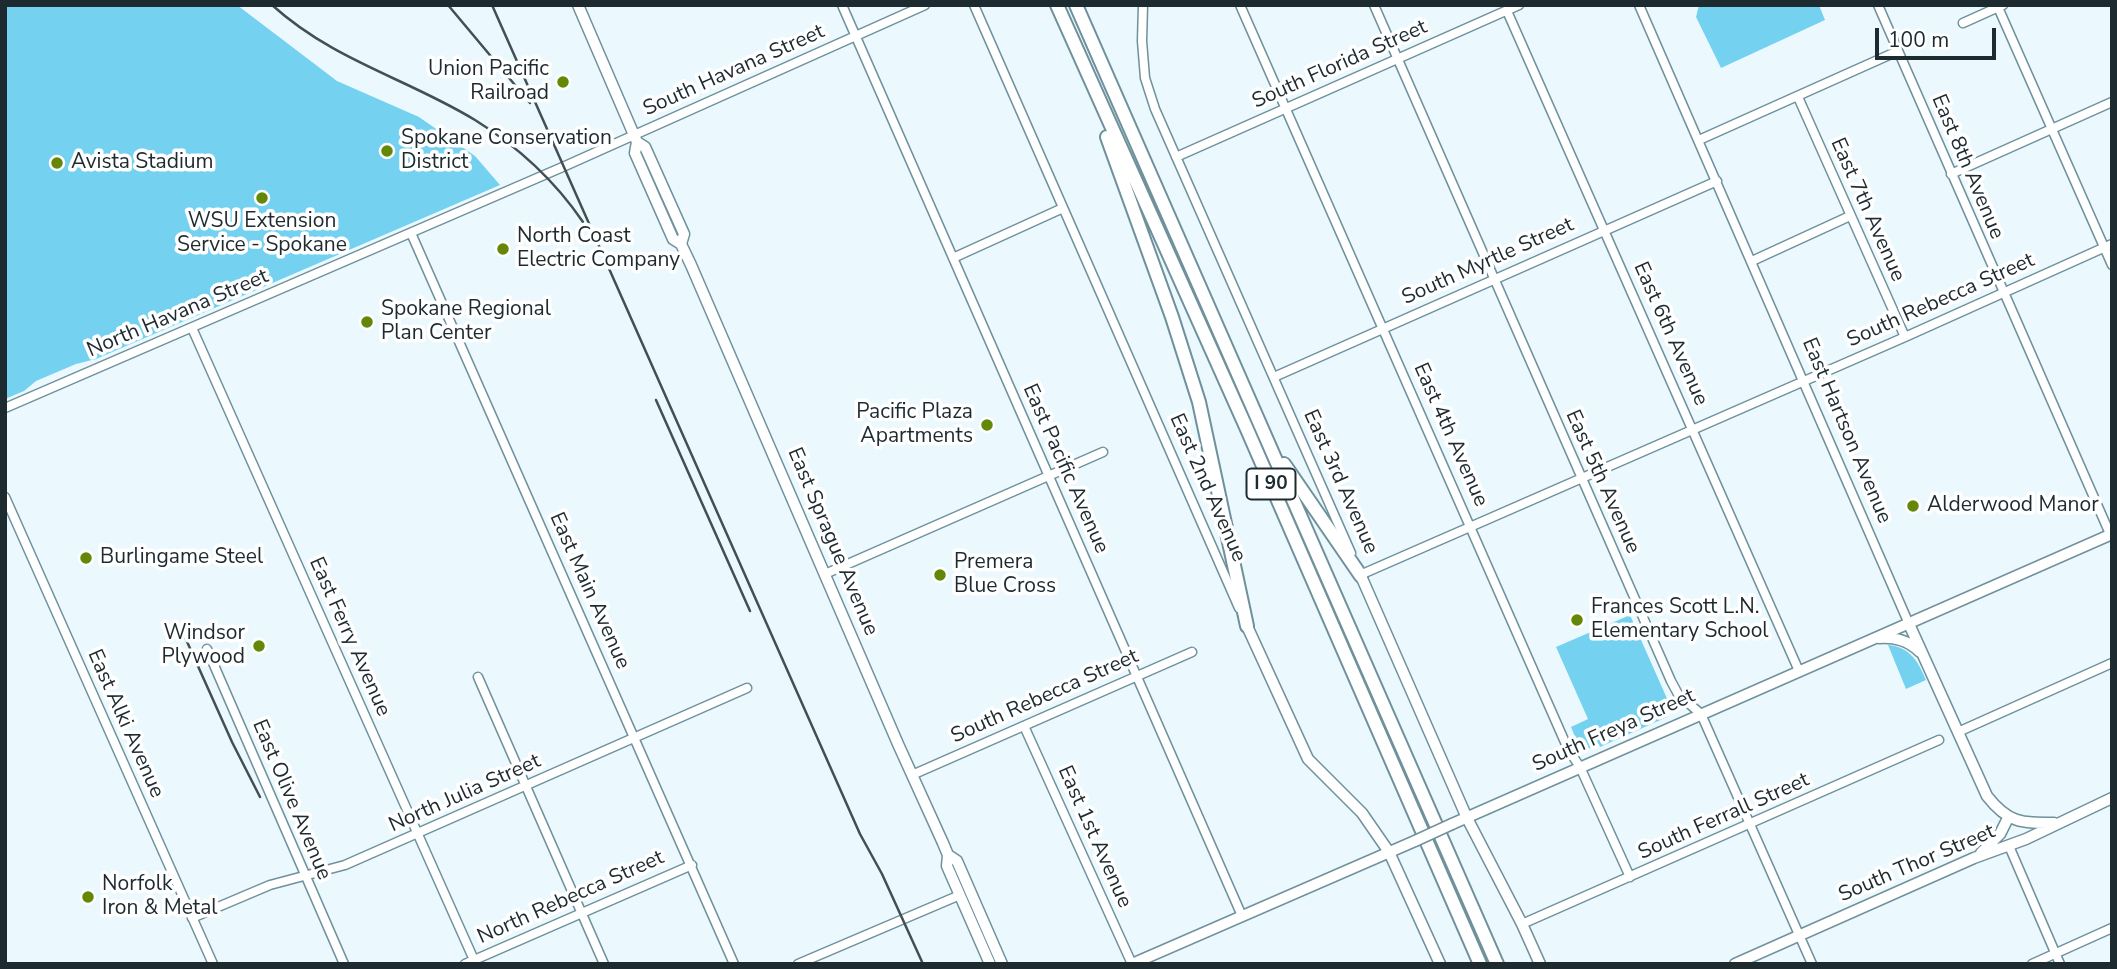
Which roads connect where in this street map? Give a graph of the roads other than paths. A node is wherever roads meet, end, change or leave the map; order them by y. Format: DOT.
graph roads {
  1 [pos="578,5"];
  2 [pos="842,5"];
  3 [pos="925,5"];
  4 [pos="974,5"];
  5 [pos="1076,5"];
  6 [pos="1143,5"];
  7 [pos="1240,5"];
  8 [pos="1374,5"];
  9 [pos="1519,5"];
  10 [pos="1639,5"];
  11 [pos="1878,5"];
  12 [pos="2000,6"];
  13 [pos="1059,9"];
  14 [pos="1507,11"];
  15 [pos="1963,23"];
  16 [pos="856,37"];
  17 [pos="1898,51"];
  18 [pos="1397,58"];
  19 [pos="1798,97"];
  20 [pos="2112,102"];
  21 [pos="1285,108"];
  22 [pos="2051,130"];
  23 [pos="635,138"];
  24 [pos="1699,140"];
  25 [pos="1175,158"];
  26 [pos="1951,174"];
  27 [pos="1717,180"];
  28 [pos="1063,208"];
  29 [pos="1850,216"];
  30 [pos="1604,229"];
  31 [pos="411,233"];
  32 [pos="2108,245"];
  33 [pos="953,258"];
  34 [pos="1752,261"];
  35 [pos="2112,265"];
  36 [pos="1494,279"];
  37 [pos="2003,294"];
  38 [pos="192,328"];
  39 [pos="1383,328"];
  40 [pos="1905,338"];
  41 [pos="1274,377"];
  42 [pos="1804,381"];
  43 [pos="5,408"];
  44 [pos="1693,429"];
  45 [pos="1266,438"];
  46 [pos="1103,452"];
  47 [pos="1049,476"];
  48 [pos="1581,478"];
  49 [pos="5,497"];
  50 [pos="1471,527"];
  51 [pos="2111,534"];
  52 [pos="825,574"];
  53 [pos="1360,576"];
  54 [pos="1909,624"];
  55 [pos="1247,626"];
  56 [pos="1869,641"];
  57 [pos="207,649"];
  58 [pos="1192,652"];
  59 [pos="1926,661"];
  60 [pos="2112,663"];
  61 [pos="1799,671"];
  62 [pos="1136,676"];
  63 [pos="478,677"];
  64 [pos="747,688"];
  65 [pos="1701,714"];
  66 [pos="1024,726"];
  67 [pos="1958,732"];
  68 [pos="636,737"];
  69 [pos="1939,740"];
  70 [pos="1580,767"];
  71 [pos="912,775"];
  72 [pos="526,787"];
  73 [pos="2112,798"];
  74 [pos="1467,818"];
  75 [pos="2008,818"];
  76 [pos="2058,823"];
  77 [pos="1750,825"];
  78 [pos="418,834"];
  79 [pos="2009,846"];
  80 [pos="1389,852"];
  81 [pos="948,855"];
  82 [pos="1974,858"];
  83 [pos="692,865"];
  84 [pos="305,876"];
  85 [pos="1630,877"];
  86 [pos="960,895"];
  87 [pos="582,914"];
  88 [pos="1242,916"];
  89 [pos="192,918"];
  90 [pos="1522,924"];
  91 [pos="2112,929"];
  92 [pos="1799,936"];
  93 [pos="2055,954"];
  94 [pos="1146,960"];
  95 [pos="469,962"];
  96 [pos="213,964"];
  97 [pos="344,964"];
  98 [pos="604,964"];
  99 [pos="734,964"];
  100 [pos="798,964"];
  101 [pos="990,964"];
  102 [pos="1002,964"];
  103 [pos="1132,964"];
  104 [pos="1440,964"];
  105 [pos="1480,964"];
  106 [pos="1497,964"];
  107 [pos="1540,964"];
  108 [pos="1735,964"];
  109 [pos="1812,964"];
  110 [pos="2032,964"];
  111 [pos="2060,964"];
  1 -- 23 [label="main road, East Sprague Avenue"];
  2 -- 16 [label="street"];
  3 -- 16 [label="street, South Havana Street"];
  4 -- 28 [label="street, East 2nd Avenue"];
  5 -- 45 [label="highway, I 90"];
  6 -- 25 [label="street, East 3rd Avenue"];
  7 -- 21 [label="street, East 4th Avenue"];
  8 -- 18 [label="street, East 5th Avenue"];
  9 -- 14 [label="street, South Florida Street"];
  10 -- 24 [label="street, East Hartson Avenue"];
  11 -- 17 [label="street, East 8th Avenue"];
  12 -- 15 [label="street"];
  12 -- 22 [label="street"];
  13 -- 55 [label="highway"];
  13 -- 105 [label="highway, I 90"];
  14 -- 18 [label="street, South Florida Street"];
  14 -- 30 [label="street, East 6th Avenue"];
  16 -- 23 [label="street, South Havana Street"];
  16 -- 33 [label="street, East Pacific Avenue"];
  17 -- 19 [label="street"];
  17 -- 26 [label="street, East 8th Avenue"];
  18 -- 21 [label="street, South Florida Street"];
  18 -- 36 [label="street, East 5th Avenue"];
  19 -- 24 [label="street"];
  19 -- 29 [label="street, East 7th Avenue"];
  20 -- 22 [label="street"];
  21 -- 25 [label="street, South Florida Street"];
  21 -- 39 [label="street, East 4th Avenue"];
  22 -- 26 [label="street"];
  22 -- 32 [label="street"];
  23 -- 31 [label="street, North Havana Street"];
  23 -- 52 [label="main road, East Sprague Avenue"];
  24 -- 27 [label="street, East Hartson Avenue"];
  25 -- 41 [label="street, East 3rd Avenue"];
  26 -- 37 [label="street, East 8th Avenue"];
  27 -- 30 [label="street, South Myrtle Street"];
  27 -- 34 [label="street, East Hartson Avenue"];
  28 -- 33 [label="street"];
  28 -- 55 [label="street, East 2nd Avenue"];
  29 -- 34 [label="street"];
  29 -- 40 [label="street, East 7th Avenue"];
  30 -- 36 [label="street, South Myrtle Street"];
  30 -- 44 [label="street, East 6th Avenue"];
  31 -- 38 [label="street, North Havana Street"];
  31 -- 68 [label="street, East Main Avenue"];
  32 -- 35 [label="street"];
  32 -- 37 [label="street, South Rebecca Street"];
  33 -- 47 [label="street, East Pacific Avenue"];
  34 -- 42 [label="street, East Hartson Avenue"];
  36 -- 39 [label="street, South Myrtle Street"];
  36 -- 48 [label="street, East 5th Avenue"];
  37 -- 40 [label="street, South Rebecca Street"];
  37 -- 51 [label="street, East 8th Avenue"];
  38 -- 43 [label="street, North Havana Street"];
  38 -- 78 [label="street, East Ferry Avenue"];
  39 -- 41 [label="street, South Myrtle Street"];
  39 -- 50 [label="street, East 4th Avenue"];
  40 -- 42 [label="street, South Rebecca Street"];
  41 -- 53 [label="street, East 3rd Avenue"];
  42 -- 44 [label="street, South Rebecca Street"];
  42 -- 54 [label="street, East Hartson Avenue"];
  44 -- 48 [label="street, South Rebecca Street"];
  44 -- 61 [label="street, East 6th Avenue"];
  45 -- 53 [label="highway"];
  45 -- 106 [label="highway, I 90"];
  46 -- 47 [label="street"];
  47 -- 52 [label="street"];
  47 -- 62 [label="street, East Pacific Avenue"];
  48 -- 50 [label="street, South Rebecca Street"];
  48 -- 65 [label="street, East 5th Avenue"];
  49 -- 89 [label="street, East Alki Avenue"];
  50 -- 53 [label="street, South Rebecca Street"];
  50 -- 70 [label="street, East 4th Avenue"];
  51 -- 54 [label="main road, South Freya Street"];
  52 -- 71 [label="main road, East Sprague Avenue"];
  53 -- 74 [label="main road, East 3rd Avenue"];
  54 -- 56 [label="main road, South Freya Street"];
  54 -- 59 [label="main road, East Hartson Avenue"];
  55 -- 80 [label="main road, East 2nd Avenue"];
  56 -- 59 [label="main road"];
  56 -- 61 [label="main road, South Freya Street"];
  57 -- 84 [label="street, East Olive Avenue"];
  58 -- 62 [label="street, South Rebecca Street"];
  59 -- 67 [label="main road, East Hartson Avenue"];
  60 -- 67 [label="street"];
  61 -- 65 [label="main road, South Freya Street"];
  62 -- 66 [label="street, South Rebecca Street"];
  62 -- 88 [label="street, East Pacific Avenue"];
  63 -- 72 [label="street"];
  64 -- 68 [label="street, North Julia Street"];
  65 -- 70 [label="main road, South Freya Street"];
  65 -- 77 [label="street, East 5th Avenue"];
  66 -- 71 [label="street, South Rebecca Street"];
  66 -- 103 [label="street, East 1st Avenue"];
  67 -- 75 [label="main road, East Hartson Avenue"];
  68 -- 72 [label="street, North Julia Street"];
  68 -- 83 [label="street, East Main Avenue"];
  69 -- 77 [label="street, South Ferrall Street"];
  70 -- 74 [label="main road, South Freya Street"];
  70 -- 85 [label="street, East 4th Avenue"];
  71 -- 81 [label="main road, East Sprague Avenue"];
  72 -- 78 [label="street, North Julia Street"];
  72 -- 87 [label="street"];
  73 -- 76 [label="main road, South Thor Street"];
  74 -- 80 [label="main road, South Freya Street, bridge"];
  74 -- 90 [label="main road, East 3rd Avenue"];
  75 -- 76 [label="main road"];
  75 -- 82 [label="main road"];
  76 -- 79 [label="main road, South Thor Street"];
  77 -- 85 [label="street, South Ferrall Street"];
  77 -- 92 [label="street, East 5th Avenue"];
  78 -- 84 [label="street, North Julia Street"];
  78 -- 95 [label="street, East Ferry Avenue"];
  79 -- 82 [label="main road, South Thor Street"];
  79 -- 93 [label="street"];
  80 -- 88 [label="main road, South Freya Street"];
  80 -- 104 [label="main road, East 2nd Avenue"];
  81 -- 86 [label="main road, East Sprague Avenue"];
  81 -- 102 [label="main road, East Sprague Avenue"];
  82 -- 92 [label="main road, South Thor Street"];
  83 -- 87 [label="street, North Rebecca Street"];
  83 -- 99 [label="street, East Main Avenue"];
  84 -- 89 [label="street, North Julia Street"];
  84 -- 97 [label="street, East Olive Avenue"];
  85 -- 90 [label="street, South Ferrall Street"];
  86 -- 100 [label="street"];
  86 -- 101 [label="main road, East Sprague Avenue"];
  87 -- 95 [label="street, North Rebecca Street"];
  87 -- 98 [label="street"];
  88 -- 94 [label="main road, South Freya Street"];
  89 -- 96 [label="street, East Alki Avenue"];
  90 -- 107 [label="main road, East 3rd Avenue"];
  91 -- 93 [label="street"];
  92 -- 108 [label="main road, South Thor Street"];
  92 -- 109 [label="street, East 5th Avenue"];
  93 -- 110 [label="street"];
  93 -- 111 [label="street"];
  94 -- 103 [label="main road, South Freya Street"];
}
